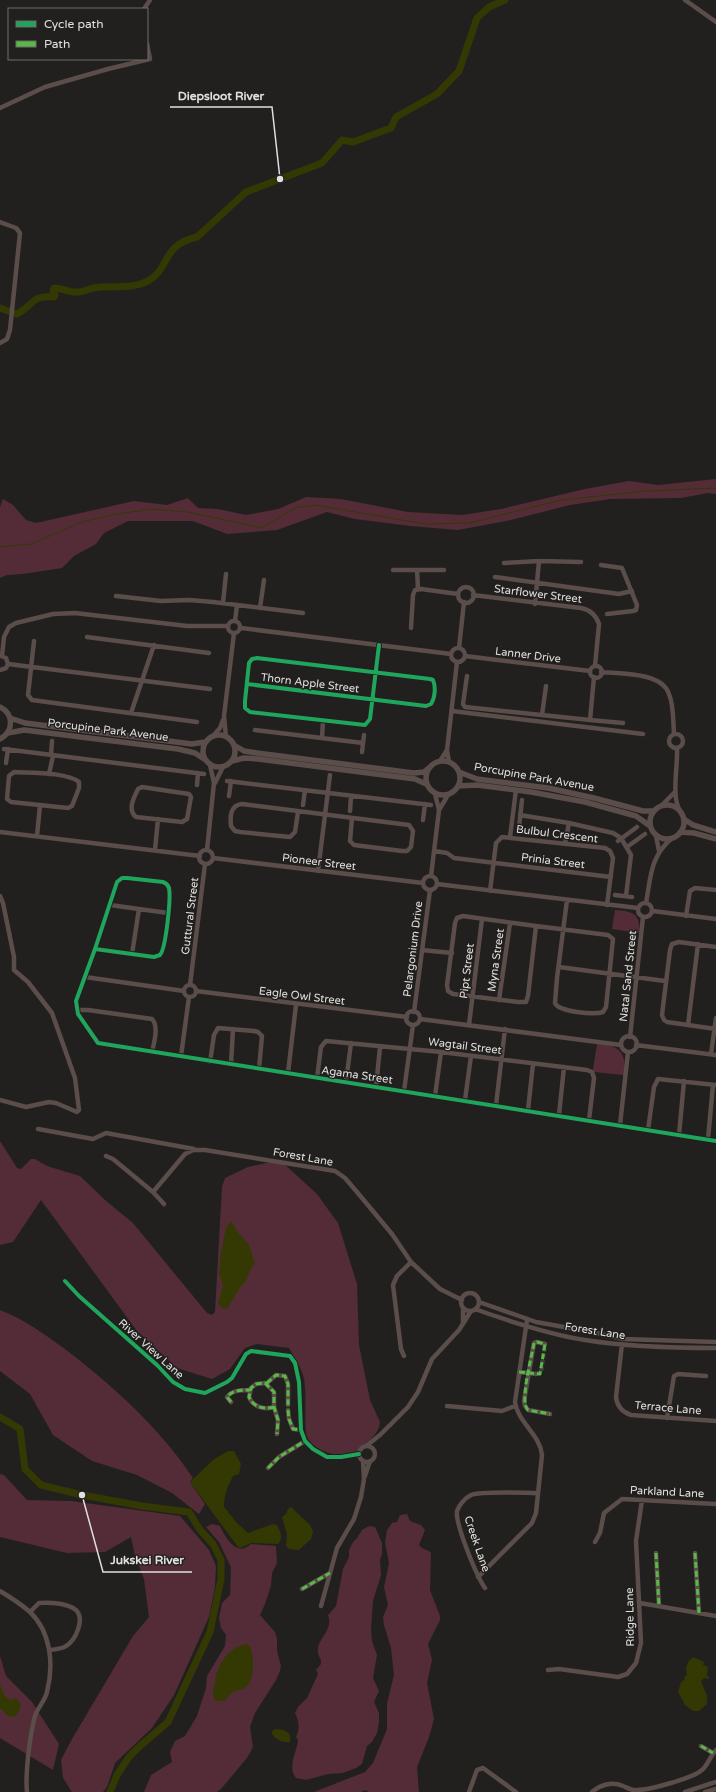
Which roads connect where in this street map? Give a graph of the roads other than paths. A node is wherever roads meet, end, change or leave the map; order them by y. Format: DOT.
graph roads {
  1 [pos="685,0"];
  2 [pos="716,22"];
  3 [pos="148,49"];
  4 [pos="148,59"];
  5 [pos="146,60"];
  6 [pos="0,108"];
  7 [pos="0,222"];
  8 [pos="0,343"];
  9 [pos="539,561"];
  10 [pos="581,562"];
  11 [pos="504,563"];
  12 [pos="601,565"];
  13 [pos="393,570"];
  14 [pos="418,570"];
  15 [pos="444,570"];
  16 [pos="226,574"];
  17 [pos="495,577"];
  18 [pos="264,580"];
  19 [pos="537,583"];
  20 [pos="418,589"];
  21 [pos="632,591"];
  22 [pos="458,594"];
  23 [pos="116,596"];
  24 [pos="473,596"];
  25 [pos="464,602"];
  26 [pos="223,603"];
  27 [pos="535,604"];
  28 [pos="237,606"];
  29 [pos="260,608"];
  30 [pos="304,613"];
  31 [pos="607,614"];
  32 [pos="235,620"];
  33 [pos="228,626"];
  34 [pos="241,628"];
  35 [pos="411,628"];
  36 [pos="234,634"];
  37 [pos="87,637"];
  38 [pos="34,641"];
  39 [pos="154,645"];
  40 [pos="380,645"];
  41 [pos="459,648"];
  42 [pos="209,653"];
  43 [pos="452,654"];
  44 [pos="1,656"];
  45 [pos="465,656"];
  46 [pos="457,662"];
  47 [pos="8,664"];
  48 [pos="595,666"];
  49 [pos="31,667"];
  50 [pos="0,670"];
  51 [pos="590,671"];
  52 [pos="377,672"];
  53 [pos="602,672"];
  54 [pos="467,676"];
  55 [pos="594,678"];
  56 [pos="142,681"];
  57 [pos="247,684"];
  58 [pos="546,686"];
  59 [pos="210,689"];
  60 [pos="373,700"];
  61 [pos="0,707"];
  62 [pos="452,711"];
  63 [pos="131,714"];
  64 [pos="542,715"];
  65 [pos="224,716"];
  66 [pos="10,718"];
  67 [pos="590,720"];
  68 [pos="323,721"];
  69 [pos="197,722"];
  70 [pos="623,723"];
  71 [pos="255,730"];
  72 [pos="8,733"];
  73 [pos="643,734"];
  74 [pos="674,734"];
  75 [pos="213,736"];
  76 [pos="364,736"];
  77 [pos="226,737"];
  78 [pos="322,738"];
  79 [pos="0,739"];
  80 [pos="52,741"];
  81 [pos="205,742"];
  82 [pos="363,743"];
  83 [pos="234,745"];
  84 [pos="677,748"];
  85 [pos="447,750"];
  86 [pos="362,752"];
  87 [pos="51,755"];
  88 [pos="204,759"];
  89 [pos="232,761"];
  90 [pos="440,761"];
  91 [pos="449,762"];
  92 [pos="6,763"];
  93 [pos="210,765"];
  94 [pos="223,767"];
  95 [pos="429,768"];
  96 [pos="459,772"];
  97 [pos="50,773"];
  98 [pos="198,773"];
  99 [pos="204,774"];
  100 [pos="330,775"];
  101 [pos="214,783"];
  102 [pos="426,784"];
  103 [pos="197,785"];
  104 [pos="458,786"];
  105 [pos="305,790"];
  106 [pos="516,790"];
  107 [pos="675,792"];
  108 [pos="328,793"];
  109 [pos="436,794"];
  110 [pos="448,795"];
  111 [pos="229,796"];
  112 [pos="351,796"];
  113 [pos="522,800"];
  114 [pos="40,805"];
  115 [pos="662,805"];
  116 [pos="304,806"];
  117 [pos="439,810"];
  118 [pos="350,811"];
  119 [pos="654,811"];
  120 [pos="680,811"];
  121 [pos="298,812"];
  122 [pos="325,815"];
  123 [pos="520,815"];
  124 [pos="352,818"];
  125 [pos="158,819"];
  126 [pos="684,819"];
  127 [pos="423,820"];
  128 [pos="569,823"];
  129 [pos="519,826"];
  130 [pos="637,826"];
  131 [pos="650,826"];
  132 [pos="0,832"];
  133 [pos="680,832"];
  134 [pos="716,832"];
  135 [pos="645,834"];
  136 [pos="37,836"];
  137 [pos="656,836"];
  138 [pos="510,838"];
  139 [pos="672,838"];
  140 [pos="620,840"];
  141 [pos="716,840"];
  142 [pos="565,844"];
  143 [pos="627,847"];
  144 [pos="155,850"];
  145 [pos="207,850"];
  146 [pos="434,851"];
  147 [pos="658,851"];
  148 [pos="200,856"];
  149 [pos="213,858"];
  150 [pos="494,863"];
  151 [pos="205,864"];
  152 [pos="318,871"];
  153 [pos="431,876"];
  154 [pos="611,877"];
  155 [pos="423,883"];
  156 [pos="436,884"];
  157 [pos="430,890"];
  158 [pos="716,890"];
  159 [pos="490,891"];
  160 [pos="615,895"];
  161 [pos="0,896"];
  162 [pos="626,896"];
  163 [pos="632,897"];
  164 [pos="567,900"];
  165 [pos="646,903"];
  166 [pos="110,905"];
  167 [pos="607,905"];
  168 [pos="139,908"];
  169 [pos="638,908"];
  170 [pos="653,911"];
  171 [pos="168,913"];
  172 [pos="686,916"];
  173 [pos="643,917"];
  174 [pos="482,919"];
  175 [pos="716,919"];
  176 [pos="510,923"];
  177 [pos="536,926"];
  178 [pos="564,929"];
  179 [pos="698,944"];
  180 [pos="716,947"];
  181 [pos="95,949"];
  182 [pos="422,950"];
  183 [pos="452,953"];
  184 [pos="132,954"];
  185 [pos="559,967"];
  186 [pos="609,974"];
  187 [pos="85,977"];
  188 [pos="638,978"];
  189 [pos="666,981"];
  190 [pos="190,985"];
  191 [pos="184,991"];
  192 [pos="196,992"];
  193 [pos="472,996"];
  194 [pos="189,997"];
  195 [pos="500,1000"];
  196 [pos="296,1005"];
  197 [pos="77,1010"];
  198 [pos="414,1012"];
  199 [pos="407,1017"];
  200 [pos="716,1018"];
  201 [pos="420,1019"];
  202 [pos="413,1025"];
  203 [pos="469,1025"];
  204 [pos="688,1025"];
  205 [pos="233,1029"];
  206 [pos="505,1029"];
  207 [pos="715,1029"];
  208 [pos="630,1037"];
  209 [pos="351,1043"];
  210 [pos="621,1045"];
  211 [pos="636,1045"];
  212 [pos="380,1047"];
  213 [pos="409,1049"];
  214 [pos="152,1052"];
  215 [pos="441,1052"];
  216 [pos="628,1052"];
  217 [pos="714,1055"];
  218 [pos="181,1056"];
  219 [pos="471,1056"];
  220 [pos="502,1060"];
  221 [pos="210,1062"];
  222 [pos="231,1064"];
  223 [pos="533,1064"];
  224 [pos="564,1067"];
  225 [pos="259,1069"];
  226 [pos="288,1073"];
  227 [pos="317,1078"];
  228 [pos="684,1081"];
  229 [pos="346,1082"];
  230 [pos="715,1085"];
  231 [pos="376,1087"];
  232 [pos="404,1091"];
  233 [pos="435,1096"];
  234 [pos="0,1100"];
  235 [pos="465,1100"];
  236 [pos="496,1105"];
  237 [pos="528,1110"];
  238 [pos="559,1115"];
  239 [pos="588,1120"];
  240 [pos="620,1125"];
  241 [pos="38,1129"];
  242 [pos="648,1130"];
  243 [pos="679,1135"];
  244 [pos="708,1139"];
  245 [pos="716,1141"];
  246 [pos="198,1149"];
  247 [pos="106,1156"];
  248 [pos="153,1192"];
  249 [pos="164,1204"];
  250 [pos="411,1262"];
  251 [pos="65,1281"];
  252 [pos="462,1300"];
  253 [pos="479,1302"];
  254 [pos="463,1308"];
  255 [pos="473,1310"];
  256 [pos="527,1320"];
  257 [pos="462,1324"];
  258 [pos="526,1326"];
  259 [pos="623,1339"];
  260 [pos="716,1342"];
  261 [pos="545,1344"];
  262 [pos="622,1345"];
  263 [pos="716,1348"];
  264 [pos="404,1356"];
  265 [pos="519,1372"];
  266 [pos="528,1373"];
  267 [pos="536,1374"];
  268 [pos="706,1376"];
  269 [pos="267,1383"];
  270 [pos="250,1390"];
  271 [pos="231,1402"];
  272 [pos="447,1406"];
  273 [pos="515,1406"];
  274 [pos="274,1407"];
  275 [pos="550,1414"];
  276 [pos="667,1418"];
  277 [pos="716,1421"];
  278 [pos="301,1430"];
  279 [pos="276,1434"];
  280 [pos="379,1436"];
  281 [pos="305,1441"];
  282 [pos="366,1446"];
  283 [pos="374,1451"];
  284 [pos="359,1454"];
  285 [pos="363,1461"];
  286 [pos="370,1461"];
  287 [pos="268,1468"];
  288 [pos="364,1479"];
  289 [pos="538,1493"];
  290 [pos="642,1500"];
  291 [pos="716,1504"];
  292 [pos="595,1542"];
  293 [pos="656,1553"];
  294 [pos="696,1553"];
  295 [pos="330,1573"];
  296 [pos="478,1577"];
  297 [pos="485,1588"];
  298 [pos="302,1589"];
  299 [pos="0,1591"];
  300 [pos="640,1603"];
  301 [pos="321,1606"];
  302 [pos="658,1606"];
  303 [pos="30,1612"];
  304 [pos="699,1613"];
  305 [pos="716,1616"];
  306 [pos="51,1650"];
  307 [pos="548,1670"];
  308 [pos="701,1746"];
  309 [pos="715,1752"];
  310 [pos="716,1782"];
  311 [pos="716,1789"];
  312 [pos="27,1792"];
  313 [pos="469,1792"];
  314 [pos="516,1792"];
  315 [pos="592,1792"];
  316 [pos="685,1792"];
  317 [pos="706,1792"];
  1 -- 2 [label="street"];
  3 -- 4 [label="street"];
  5 -- 6 [label="street"];
  7 -- 8 [label="street"];
  9 -- 10 [label="street"];
  9 -- 11 [label="street"];
  9 -- 19 [label="street"];
  12 -- 21 [label="street"];
  13 -- 14 [label="street"];
  14 -- 15 [label="street"];
  14 -- 20 [label="street"];
  16 -- 26 [label="street"];
  17 -- 19 [label="street"];
  18 -- 29 [label="street"];
  19 -- 21 [label="street"];
  19 -- 27 [label="street"];
  20 -- 22 [label="street"];
  20 -- 35 [label="street"];
  21 -- 31 [label="street"];
  22 -- 24 [label="street"];
  22 -- 25 [label="street"];
  23 -- 26 [label="street"];
  24 -- 25 [label="street"];
  24 -- 27 [label="street, Starflower Street"];
  25 -- 41 [label="street"];
  26 -- 28 [label="street"];
  27 -- 48 [label="street, Starflower Street"];
  28 -- 29 [label="street"];
  28 -- 32 [label="street"];
  29 -- 30 [label="street"];
  32 -- 33 [label="street"];
  32 -- 34 [label="street"];
  33 -- 36 [label="street"];
  33 -- 44 [label="street"];
  34 -- 36 [label="street"];
  34 -- 40 [label="street"];
  36 -- 65 [label="street"];
  37 -- 39 [label="street"];
  38 -- 49 [label="street"];
  39 -- 42 [label="street"];
  39 -- 56 [label="street"];
  40 -- 43 [label="street"];
  40 -- 52 [label="street"];
  41 -- 43 [label="street"];
  41 -- 45 [label="street"];
  43 -- 46 [label="street"];
  44 -- 47 [label="street"];
  45 -- 46 [label="street"];
  45 -- 51 [label="street, Lanner Drive"];
  46 -- 62 [label="street"];
  47 -- 49 [label="street"];
  47 -- 50 [label="street"];
  48 -- 51 [label="street"];
  48 -- 53 [label="street"];
  49 -- 56 [label="street"];
  49 -- 63 [label="street"];
  51 -- 55 [label="street"];
  52 -- 57 [label="street"];
  52 -- 60 [label="street"];
  52 -- 60 [label="street, Thorn Apple Street"];
  53 -- 55 [label="street"];
  53 -- 74 [label="street"];
  54 -- 64 [label="street"];
  55 -- 67 [label="street"];
  56 -- 59 [label="street"];
  56 -- 63 [label="street"];
  57 -- 60 [label="street, Thorn Apple Street"];
  57 -- 68 [label="street"];
  58 -- 64 [label="street"];
  60 -- 68 [label="street"];
  61 -- 66 [label="street"];
  62 -- 73 [label="street"];
  62 -- 85 [label="street"];
  63 -- 69 [label="street"];
  64 -- 67 [label="street"];
  65 -- 75 [label="street"];
  65 -- 77 [label="street"];
  66 -- 72 [label="street"];
  66 -- 81 [label="street, Porcupine Park Avenue"];
  67 -- 70 [label="street"];
  68 -- 78 [label="street"];
  71 -- 78 [label="street"];
  72 -- 79 [label="street"];
  72 -- 88 [label="street, Porcupine Park Avenue"];
  74 -- 84 [label="street"];
  74 -- 84 [label="street"];
  75 -- 77 [label="street"];
  75 -- 81 [label="street"];
  76 -- 82 [label="street"];
  77 -- 83 [label="street"];
  78 -- 82 [label="street"];
  80 -- 87 [label="street"];
  81 -- 88 [label="street"];
  82 -- 86 [label="street"];
  83 -- 89 [label="street"];
  83 -- 95 [label="street"];
  84 -- 107 [label="street"];
  85 -- 90 [label="street"];
  85 -- 91 [label="street"];
  87 -- 92 [label="street"];
  87 -- 97 [label="street"];
  87 -- 98 [label="street"];
  88 -- 93 [label="street"];
  89 -- 94 [label="street"];
  89 -- 102 [label="street"];
  90 -- 91 [label="street"];
  90 -- 95 [label="street"];
  91 -- 96 [label="street"];
  93 -- 94 [label="street"];
  93 -- 101 [label="street"];
  94 -- 101 [label="street"];
  95 -- 102 [label="street"];
  96 -- 104 [label="street"];
  96 -- 119 [label="street, Porcupine Park Avenue"];
  97 -- 114 [label="street"];
  97 -- 114 [label="street"];
  98 -- 99 [label="street"];
  98 -- 103 [label="street"];
  100 -- 108 [label="street"];
  101 -- 145 [label="street"];
  102 -- 109 [label="street"];
  104 -- 106 [label="street, Porcupine Park Avenue"];
  104 -- 110 [label="street"];
  105 -- 108 [label="street"];
  105 -- 111 [label="street"];
  105 -- 116 [label="street"];
  106 -- 131 [label="street, Porcupine Park Avenue"];
  106 -- 138 [label="street"];
  107 -- 115 [label="street"];
  107 -- 120 [label="street"];
  108 -- 112 [label="street"];
  108 -- 122 [label="street"];
  109 -- 110 [label="street"];
  109 -- 117 [label="street"];
  110 -- 117 [label="street"];
  112 -- 118 [label="street"];
  112 -- 127 [label="street"];
  113 -- 123 [label="street"];
  114 -- 136 [label="street"];
  115 -- 119 [label="street"];
  115 -- 120 [label="street"];
  117 -- 146 [label="street"];
  119 -- 131 [label="street"];
  120 -- 126 [label="street"];
  121 -- 121 [label="street"];
  121 -- 122 [label="street"];
  122 -- 124 [label="street"];
  122 -- 152 [label="street"];
  123 -- 128 [label="street"];
  123 -- 129 [label="street"];
  124 -- 124 [label="street"];
  125 -- 125 [label="street"];
  125 -- 144 [label="street"];
  126 -- 133 [label="street"];
  126 -- 134 [label="street"];
  128 -- 140 [label="street"];
  128 -- 142 [label="street"];
  130 -- 140 [label="street"];
  131 -- 137 [label="street"];
  132 -- 136 [label="street"];
  133 -- 139 [label="street"];
  133 -- 141 [label="street"];
  135 -- 143 [label="street"];
  136 -- 144 [label="street"];
  137 -- 139 [label="street"];
  137 -- 147 [label="street"];
  138 -- 142 [label="street, Bulbul Crescent"];
  138 -- 150 [label="street, Bulbul Crescent"];
  139 -- 147 [label="street"];
  140 -- 143 [label="street"];
  142 -- 154 [label="street, Bulbul Crescent"];
  143 -- 162 [label="street"];
  144 -- 148 [label="street"];
  145 -- 148 [label="street"];
  145 -- 149 [label="street"];
  146 -- 150 [label="street, Prinia Street"];
  146 -- 153 [label="street"];
  147 -- 165 [label="street"];
  148 -- 151 [label="street"];
  149 -- 151 [label="street"];
  149 -- 152 [label="street, Pioneer Street"];
  150 -- 154 [label="street, Prinia Street"];
  150 -- 159 [label="street, Bulbul Crescent"];
  151 -- 190 [label="street, Guttural Street"];
  152 -- 155 [label="street, Pioneer Street"];
  153 -- 155 [label="street"];
  153 -- 156 [label="street"];
  154 -- 167 [label="street, Bulbul Crescent"];
  155 -- 157 [label="street"];
  156 -- 157 [label="street"];
  156 -- 159 [label="street"];
  157 -- 182 [label="street, Pelargonium Drive"];
  158 -- 172 [label="street"];
  159 -- 164 [label="street"];
  160 -- 162 [label="street"];
  161 -- 234 [label="street"];
  162 -- 163 [label="street"];
  164 -- 167 [label="street"];
  164 -- 178 [label="street"];
  165 -- 169 [label="street"];
  165 -- 170 [label="street"];
  166 -- 168 [label="street"];
  166 -- 171 [label="street"];
  166 -- 181 [label="street"];
  167 -- 169 [label="street"];
  168 -- 171 [label="street"];
  168 -- 184 [label="street"];
  169 -- 173 [label="street"];
  170 -- 172 [label="street"];
  170 -- 173 [label="street"];
  171 -- 184 [label="street"];
  172 -- 175 [label="street"];
  173 -- 188 [label="street, Natal Sand Street"];
  174 -- 176 [label="street"];
  174 -- 183 [label="street"];
  174 -- 193 [label="street, Pipt Street"];
  176 -- 177 [label="street"];
  176 -- 195 [label="street, Myna Street"];
  177 -- 178 [label="street"];
  177 -- 195 [label="street"];
  178 -- 185 [label="street"];
  178 -- 186 [label="street"];
  179 -- 180 [label="street"];
  179 -- 189 [label="street"];
  179 -- 204 [label="street"];
  181 -- 184 [label="street"];
  181 -- 187 [label="street"];
  182 -- 183 [label="street"];
  182 -- 198 [label="street, Pelargonium Drive"];
  183 -- 193 [label="street"];
  185 -- 186 [label="street"];
  185 -- 186 [label="street"];
  186 -- 188 [label="street"];
  187 -- 191 [label="street"];
  187 -- 197 [label="street"];
  188 -- 189 [label="street"];
  188 -- 208 [label="street, Natal Sand Street"];
  189 -- 204 [label="street"];
  190 -- 191 [label="street"];
  190 -- 192 [label="street"];
  191 -- 194 [label="street"];
  192 -- 194 [label="street"];
  192 -- 196 [label="street, Eagle Owl Street"];
  193 -- 195 [label="street"];
  193 -- 203 [label="street, Pipt Street"];
  194 -- 218 [label="street"];
  196 -- 199 [label="street, Eagle Owl Street"];
  196 -- 226 [label="street"];
  197 -- 214 [label="street, Agama Street"];
  197 -- 214 [label="street"];
  198 -- 199 [label="street"];
  198 -- 201 [label="street"];
  199 -- 202 [label="street"];
  200 -- 207 [label="street"];
  201 -- 202 [label="street"];
  201 -- 203 [label="street"];
  202 -- 213 [label="street"];
  203 -- 206 [label="street"];
  204 -- 207 [label="street"];
  205 -- 221 [label="street"];
  205 -- 222 [label="street"];
  205 -- 225 [label="street"];
  206 -- 210 [label="street"];
  206 -- 220 [label="street"];
  207 -- 217 [label="street"];
  208 -- 210 [label="street"];
  208 -- 211 [label="street"];
  209 -- 212 [label="street, Wagtail Street"];
  209 -- 227 [label="street, Wagtail Street"];
  209 -- 229 [label="street"];
  210 -- 216 [label="street"];
  211 -- 216 [label="street"];
  211 -- 217 [label="street"];
  212 -- 213 [label="street, Wagtail Street"];
  212 -- 231 [label="street"];
  213 -- 215 [label="street, Wagtail Street"];
  213 -- 232 [label="street"];
  214 -- 218 [label="street, Agama Street"];
  215 -- 219 [label="street, Wagtail Street"];
  215 -- 233 [label="street"];
  216 -- 240 [label="street"];
  218 -- 221 [label="street, Agama Street"];
  219 -- 220 [label="street, Wagtail Street"];
  219 -- 235 [label="street"];
  220 -- 223 [label="street, Wagtail Street"];
  220 -- 236 [label="street"];
  221 -- 222 [label="street, Agama Street"];
  222 -- 225 [label="street, Agama Street"];
  223 -- 224 [label="street, Wagtail Street"];
  223 -- 237 [label="street"];
  224 -- 238 [label="street"];
  224 -- 239 [label="street, Wagtail Street"];
  225 -- 226 [label="street, Agama Street"];
  226 -- 227 [label="street, Agama Street"];
  227 -- 229 [label="street, Agama Street"];
  228 -- 230 [label="street"];
  228 -- 242 [label="street"];
  228 -- 243 [label="street"];
  229 -- 231 [label="street, Agama Street"];
  230 -- 244 [label="street"];
  231 -- 232 [label="street, Agama Street"];
  232 -- 233 [label="street, Agama Street"];
  233 -- 235 [label="street, Agama Street"];
  235 -- 236 [label="street, Agama Street"];
  236 -- 237 [label="street, Agama Street"];
  237 -- 238 [label="street, Agama Street"];
  238 -- 239 [label="street, Agama Street"];
  239 -- 240 [label="street, Agama Street"];
  240 -- 242 [label="street, Agama Street"];
  241 -- 246 [label="street, Forest Lane"];
  242 -- 243 [label="street, Agama Street"];
  243 -- 244 [label="street, Agama Street"];
  244 -- 245 [label="street, Agama Street"];
  246 -- 248 [label="street"];
  246 -- 250 [label="street, Forest Lane"];
  247 -- 248 [label="street"];
  248 -- 249 [label="street"];
  250 -- 252 [label="street, Forest Lane"];
  250 -- 264 [label="street"];
  251 -- 278 [label="street, River View Lane"];
  252 -- 253 [label="street"];
  252 -- 254 [label="street"];
  253 -- 255 [label="street"];
  253 -- 256 [label="street, Forest Lane"];
  254 -- 255 [label="street"];
  254 -- 257 [label="street"];
  255 -- 257 [label="street"];
  255 -- 258 [label="street, Forest Lane"];
  256 -- 258 [label="street"];
  256 -- 259 [label="street, Forest Lane"];
  257 -- 280 [label="street"];
  258 -- 262 [label="street, Forest Lane"];
  258 -- 265 [label="street"];
  259 -- 260 [label="street, Forest Lane"];
  259 -- 262 [label="street, Terrace Lane"];
  261 -- 266 [label="street"];
  262 -- 263 [label="street, Forest Lane"];
  262 -- 276 [label="street, Terrace Lane"];
  265 -- 266 [label="street"];
  265 -- 273 [label="street"];
  266 -- 267 [label="street"];
  266 -- 275 [label="street"];
  268 -- 276 [label="street"];
  269 -- 270 [label="street"];
  269 -- 274 [label="street"];
  269 -- 278 [label="street"];
  270 -- 271 [label="street"];
  270 -- 274 [label="street"];
  272 -- 273 [label="street"];
  273 -- 289 [label="street"];
  274 -- 279 [label="street"];
  276 -- 277 [label="street, Terrace Lane"];
  278 -- 281 [label="street, River View Lane"];
  280 -- 282 [label="street"];
  280 -- 283 [label="street"];
  281 -- 284 [label="street"];
  281 -- 287 [label="street"];
  282 -- 283 [label="street"];
  282 -- 284 [label="street"];
  283 -- 286 [label="street"];
  284 -- 285 [label="street"];
  285 -- 286 [label="street"];
  285 -- 288 [label="street"];
  286 -- 288 [label="street"];
  288 -- 295 [label="street"];
  289 -- 296 [label="street"];
  289 -- 296 [label="street, Creek Lane"];
  290 -- 291 [label="street, Parkland Lane"];
  290 -- 292 [label="street, Parkland Lane"];
  290 -- 300 [label="street, Ridge Lane"];
  293 -- 302 [label="street"];
  294 -- 304 [label="street"];
  295 -- 298 [label="street"];
  295 -- 301 [label="street"];
  296 -- 297 [label="street, Creek Lane"];
  299 -- 303 [label="street"];
  300 -- 302 [label="street"];
  300 -- 307 [label="street, Ridge Lane"];
  302 -- 304 [label="street"];
  303 -- 306 [label="street"];
  303 -- 306 [label="street"];
  304 -- 305 [label="street"];
  306 -- 312 [label="street"];
  308 -- 309 [label="street"];
  309 -- 315 [label="street"];
  310 -- 316 [label="street"];
  311 -- 317 [label="street"];
  313 -- 314 [label="street"];
}
